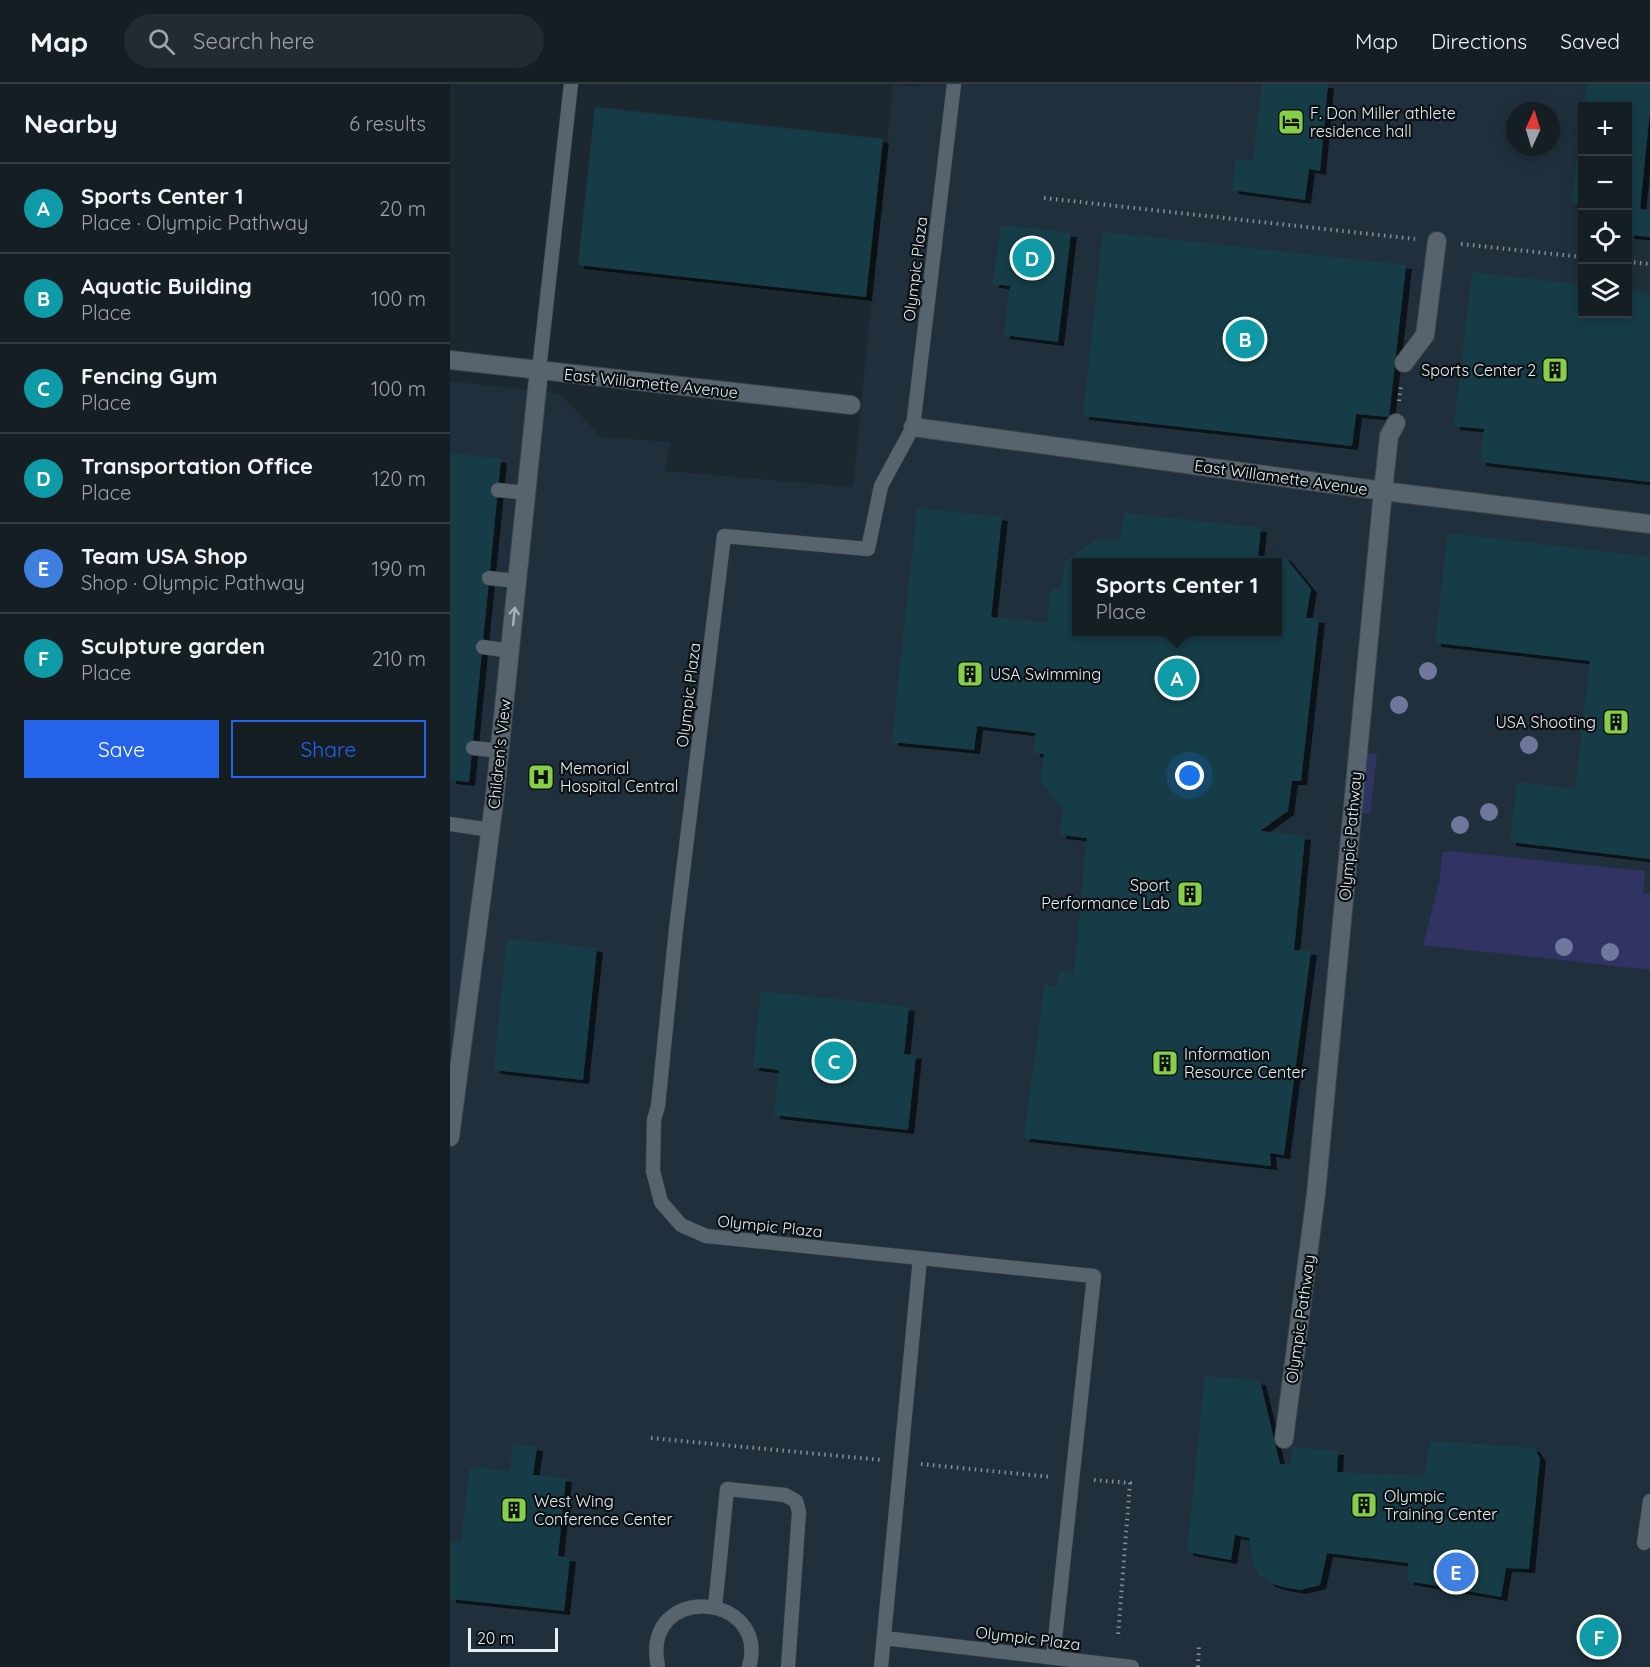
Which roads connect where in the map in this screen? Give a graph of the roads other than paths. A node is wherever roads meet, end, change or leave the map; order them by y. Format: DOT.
graph roads {
  1 [pos="571,84"];
  2 [pos="954,84"];
  3 [pos="1437,241"];
  4 [pos="450,360"];
  5 [pos="1404,363"];
  6 [pos="540,370"];
  7 [pos="851,405"];
  8 [pos="1396,423"];
  9 [pos="913,427"];
  10 [pos="498,490"];
  11 [pos="1383,491"];
  12 [pos="527,493"];
  13 [pos="1650,524"];
  14 [pos="489,578"];
  15 [pos="518,581"];
  16 [pos="483,648"];
  17 [pos="510,651"];
  18 [pos="473,748"];
  19 [pos="500,751"];
  20 [pos="450,824"];
  21 [pos="490,830"];
  22 [pos="451,1116"];
  23 [pos="450,1137"];
  24 [pos="920,1258"];
  25 [pos="1284,1438"];
  26 [pos="1650,1502"];
  27 [pos="1644,1543"];
  28 [pos="715,1607"];
  29 [pos="884,1638"];
  30 [pos="1053,1658"];
  31 [pos="657,1667"];
  32 [pos="749,1667"];
  33 [pos="788,1667"];
  34 [pos="881,1667"];
  35 [pos="1132,1667"];
  1 -- 6 [label="lane"];
  2 -- 9 [label="lane, Olympic Plaza"];
  3 -- 5 [label="street"];
  4 -- 6 [label="street, East Willamette Avenue"];
  6 -- 7 [label="street, East Willamette Avenue"];
  6 -- 12 [label="street, Children's View"];
  8 -- 11 [label="street, Olympic Pathway"];
  9 -- 11 [label="street, East Willamette Avenue"];
  9 -- 24 [label="lane, Olympic Plaza"];
  10 -- 12 [label="lane"];
  11 -- 13 [label="street, East Willamette Avenue"];
  11 -- 25 [label="street, Olympic Pathway"];
  12 -- 15 [label="street, Children's View"];
  14 -- 15 [label="lane"];
  17 -- 15 [label="street, Children's View, one-way"];
  16 -- 17 [label="lane"];
  17 -- 19 [label="street, Children's View"];
  18 -- 19 [label="lane"];
  19 -- 21 [label="street, Children's View"];
  20 -- 21 [label="lane"];
  21 -- 22 [label="street, Children's View"];
  22 -- 23 [label="street, Children's View"];
  24 -- 29 [label="lane"];
  24 -- 30 [label="lane, Olympic Plaza"];
  26 -- 27 [label="lane"];
  28 -- 31 [label="lane"];
  28 -- 32 [label="lane"];
  28 -- 33 [label="lane"];
  29 -- 30 [label="lane, Olympic Plaza"];
  29 -- 34 [label="lane"];
  30 -- 35 [label="lane, Olympic Plaza"];
}
